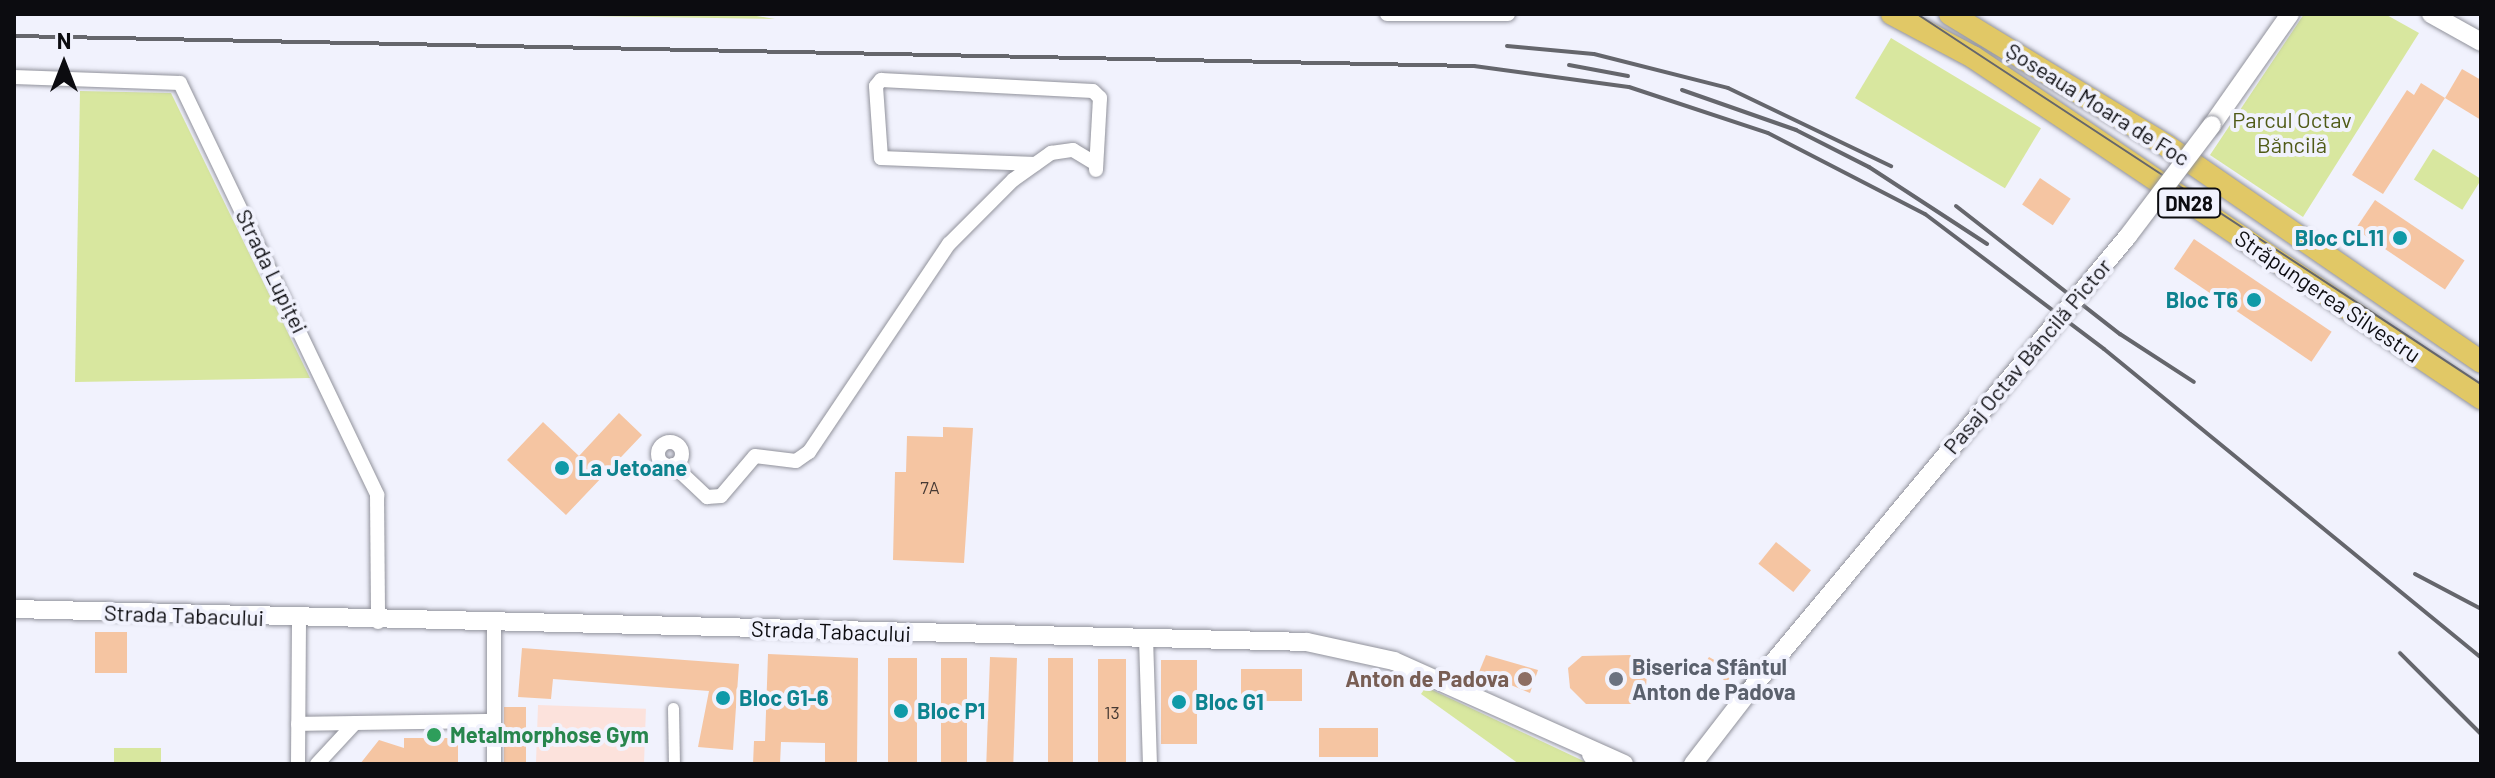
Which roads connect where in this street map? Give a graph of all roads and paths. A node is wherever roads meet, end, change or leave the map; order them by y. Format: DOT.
graph roads {
  1 [pos="1387,14"];
  2 [pos="1508,14"];
  3 [pos="1892,14"];
  4 [pos="1950,14"];
  5 [pos="2290,14"];
  6 [pos="2431,14"];
  7 [pos="2481,42"];
  8 [pos="14,77"];
  9 [pos="1035,164"];
  10 [pos="2481,362"];
  11 [pos="2481,398"];
  12 [pos="673,465"];
  13 [pos="14,609"];
  14 [pos="299,620"];
  15 [pos="494,621"];
  16 [pos="378,622"];
  17 [pos="1146,638"];
  18 [pos="673,708"];
  19 [pos="494,721"];
  20 [pos="355,723"];
  21 [pos="298,724"];
  22 [pos="1597,759"];
  23 [pos="298,764"];
  24 [pos="317,764"];
  25 [pos="494,764"];
  26 [pos="674,764"];
  27 [pos="1150,764"];
  28 [pos="1624,764"];
  29 [pos="1693,764"];
  1 -- 2 [label="street"];
  3 -- 11 [label="main road, Străpungerea Silvestru / DN28"];
  4 -- 10 [label="main road, Șoseaua Moara de Foc / DN28"];
  5 -- 29 [label="street, Pasaj Octav Băncilă Pictor, bridge"];
  6 -- 7 [label="street"];
  8 -- 16 [label="street, Strada Lupiței"];
  9 -- 9 [label="street"];
  9 -- 12 [label="street"];
  13 -- 14 [label="street, Strada Tabacului"];
  14 -- 16 [label="street, Strada Tabacului"];
  14 -- 21 [label="street"];
  15 -- 16 [label="street, Strada Tabacului"];
  15 -- 17 [label="street, Strada Tabacului"];
  15 -- 19 [label="street"];
  17 -- 22 [label="street, Strada Tabacului"];
  17 -- 27 [label="street"];
  18 -- 26 [label="street"];
  19 -- 20 [label="street"];
  19 -- 25 [label="street"];
  20 -- 21 [label="street"];
  20 -- 24 [label="street"];
  21 -- 23 [label="street"];
  22 -- 28 [label="street, Strada Tabacului"];
}
